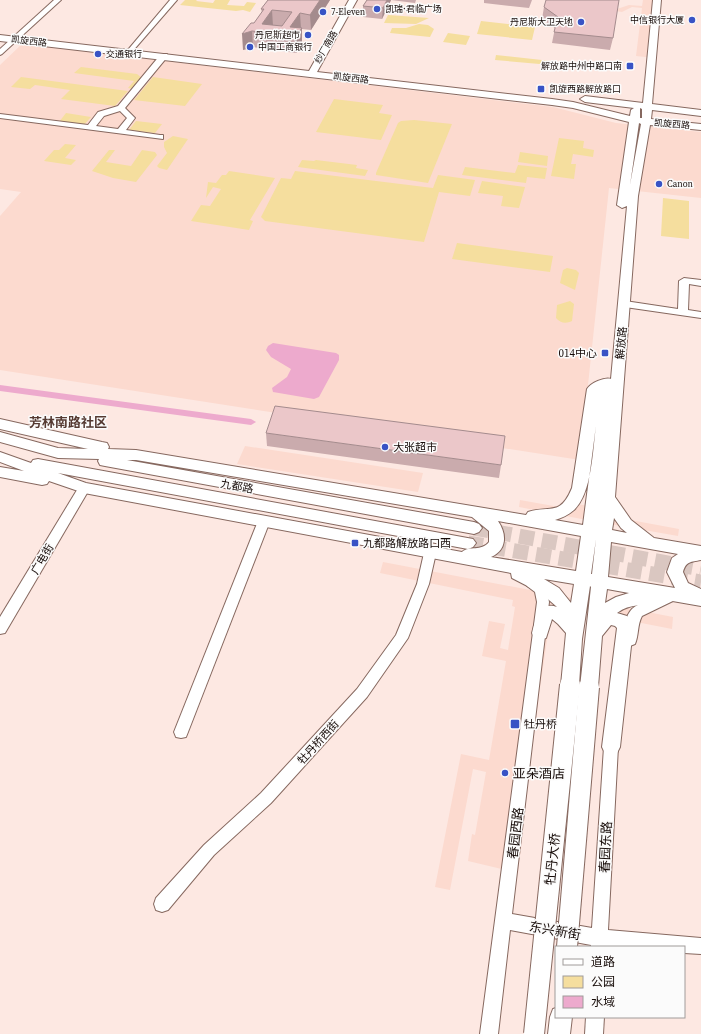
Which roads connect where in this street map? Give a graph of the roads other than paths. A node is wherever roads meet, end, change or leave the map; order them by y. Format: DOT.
graph roads {
  1 [pos="53,0"];
  2 [pos="58,0"];
  3 [pos="174,0"];
  4 [pos="343,0"];
  5 [pos="352,0"];
  6 [pos="657,0"];
  7 [pos="334,16"];
  8 [pos="0,33"];
  9 [pos="16,37"];
  10 [pos="0,38"];
  11 [pos="0,50"];
  12 [pos="131,50"];
  13 [pos="0,53"];
  14 [pos="164,56"];
  15 [pos="308,69"];
  16 [pos="640,104"];
  17 [pos="121,108"];
  18 [pos="701,113"];
  19 [pos="0,116"];
  20 [pos="640,121"];
  21 [pos="701,127"];
  22 [pos="90,128"];
  23 [pos="120,132"];
  24 [pos="160,137"];
  25 [pos="701,283"];
  26 [pos="625,304"];
  27 [pos="683,313"];
  28 [pos="701,315"];
  29 [pos="608,382"];
  30 [pos="0,424"];
  31 [pos="0,432"];
  32 [pos="0,437"];
  33 [pos="0,442"];
  34 [pos="58,453"];
  35 [pos="136,455"];
  36 [pos="0,457"];
  37 [pos="0,472"];
  38 [pos="84,488"];
  39 [pos="608,498"];
  40 [pos="477,513"];
  41 [pos="494,515"];
  42 [pos="264,521"];
  43 [pos="474,528"];
  44 [pos="597,533"];
  45 [pos="468,543"];
  46 [pos="654,543"];
  47 [pos="430,553"];
  48 [pos="701,553"];
  49 [pos="448,555"];
  50 [pos="518,574"];
  51 [pos="592,580"];
  52 [pos="672,595"];
  53 [pos="701,598"];
  54 [pos="0,629"];
  55 [pos="540,633"];
  56 [pos="594,635"];
  57 [pos="574,639"];
  58 [pos="579,686"];
  59 [pos="180,732"];
  60 [pos="611,747"];
  61 [pos="162,904"];
  62 [pos="504,921"];
  63 [pos="600,942"];
  64 [pos="567,946"];
  65 [pos="701,946"];
  66 [pos="561,1018"];
  67 [pos="595,1018"];
  68 [pos="489,1034"];
  69 [pos="534,1034"];
  70 [pos="559,1034"];
  71 [pos="594,1034"];
  1 -- 9 [label="street"];
  2 -- 9 [label="street"];
  3 -- 12 [label="street"];
  4 -- 7 [label="main road, 纱厂南路"];
  5 -- 15 [label="main road, 纱厂南路"];
  6 -- 16 [label="main road, 解放路"];
  8 -- 9 [label="main road, 凯旋西路"];
  9 -- 10 [label="main road, 凯旋西路"];
  9 -- 11 [label="street"];
  9 -- 12 [label="main road, 凯旋西路"];
  9 -- 13 [label="street"];
  12 -- 14 [label="main road, 凯旋西路"];
  12 -- 15 [label="main road, 凯旋西路"];
  14 -- 15 [label="main road, 凯旋西路"];
  14 -- 17 [label="street"];
  15 -- 16 [label="main road, 凯旋西路"];
  15 -- 20 [label="main road, 凯旋西路"];
  16 -- 18 [label="main road, 凯旋西路"];
  16 -- 20 [label="main road, 解放路"];
  17 -- 22 [label="street"];
  17 -- 23 [label="street"];
  19 -- 22 [label="street"];
  20 -- 21 [label="main road, 凯旋西路"];
  20 -- 26 [label="main road, 解放路"];
  20 -- 29 [label="main road, 解放路"];
  22 -- 23 [label="street"];
  23 -- 24 [label="street"];
  25 -- 27 [label="street"];
  26 -- 27 [label="street"];
  26 -- 39 [label="main road, 解放路"];
  27 -- 28 [label="street"];
  29 -- 41 [label="main road"];
  29 -- 44 [label="main road, 解放路"];
  30 -- 35 [label="main road"];
  31 -- 34 [label="main road"];
  32 -- 34 [label="main road"];
  33 -- 34 [label="main road, 九都路"];
  34 -- 35 [label="main road"];
  34 -- 43 [label="main road, 九都路"];
  35 -- 40 [label="main road"];
  36 -- 38 [label="main road"];
  36 -- 45 [label="main road, 九都路"];
  37 -- 38 [label="main road"];
  38 -- 42 [label="main road"];
  38 -- 54 [label="street, 广电街"];
  39 -- 44 [label="main road, 解放路"];
  39 -- 46 [label="main road"];
  40 -- 41 [label="main road"];
  40 -- 49 [label="main road"];
  41 -- 44 [label="main road"];
  42 -- 47 [label="main road"];
  42 -- 59 [label="street"];
  44 -- 46 [label="main road"];
  44 -- 51 [label="main road, 解放路"];
  46 -- 48 [label="main road"];
  47 -- 49 [label="main road"];
  47 -- 61 [label="street, 牡丹桥西街"];
  48 -- 53 [label="main road"];
  49 -- 50 [label="main road"];
  49 -- 51 [label="main road"];
  50 -- 55 [label="street, 春园西路"];
  50 -- 57 [label="main road"];
  51 -- 52 [label="main road"];
  51 -- 56 [label="main road, 解放路"];
  51 -- 57 [label="main road, 解放路"];
  52 -- 53 [label="main road"];
  52 -- 56 [label="main road"];
  52 -- 60 [label="street, 春园东路"];
  55 -- 57 [label="main road"];
  55 -- 62 [label="street, 春园西路"];
  56 -- 58 [label="main road, 解放路"];
  56 -- 60 [label="main road"];
  57 -- 58 [label="main road, 解放路"];
  58 -- 64 [label="main road, 牡丹大桥, bridge"];
  58 -- 69 [label="main road, 牡丹大桥, bridge"];
  60 -- 63 [label="street, 春园东路"];
  62 -- 63 [label="street, 东兴新街"];
  62 -- 68 [label="street, 春园西路"];
  63 -- 65 [label="street, 东兴新街"];
  66 -- 70 [label="main road"];
  67 -- 71 [label="street"];
}
